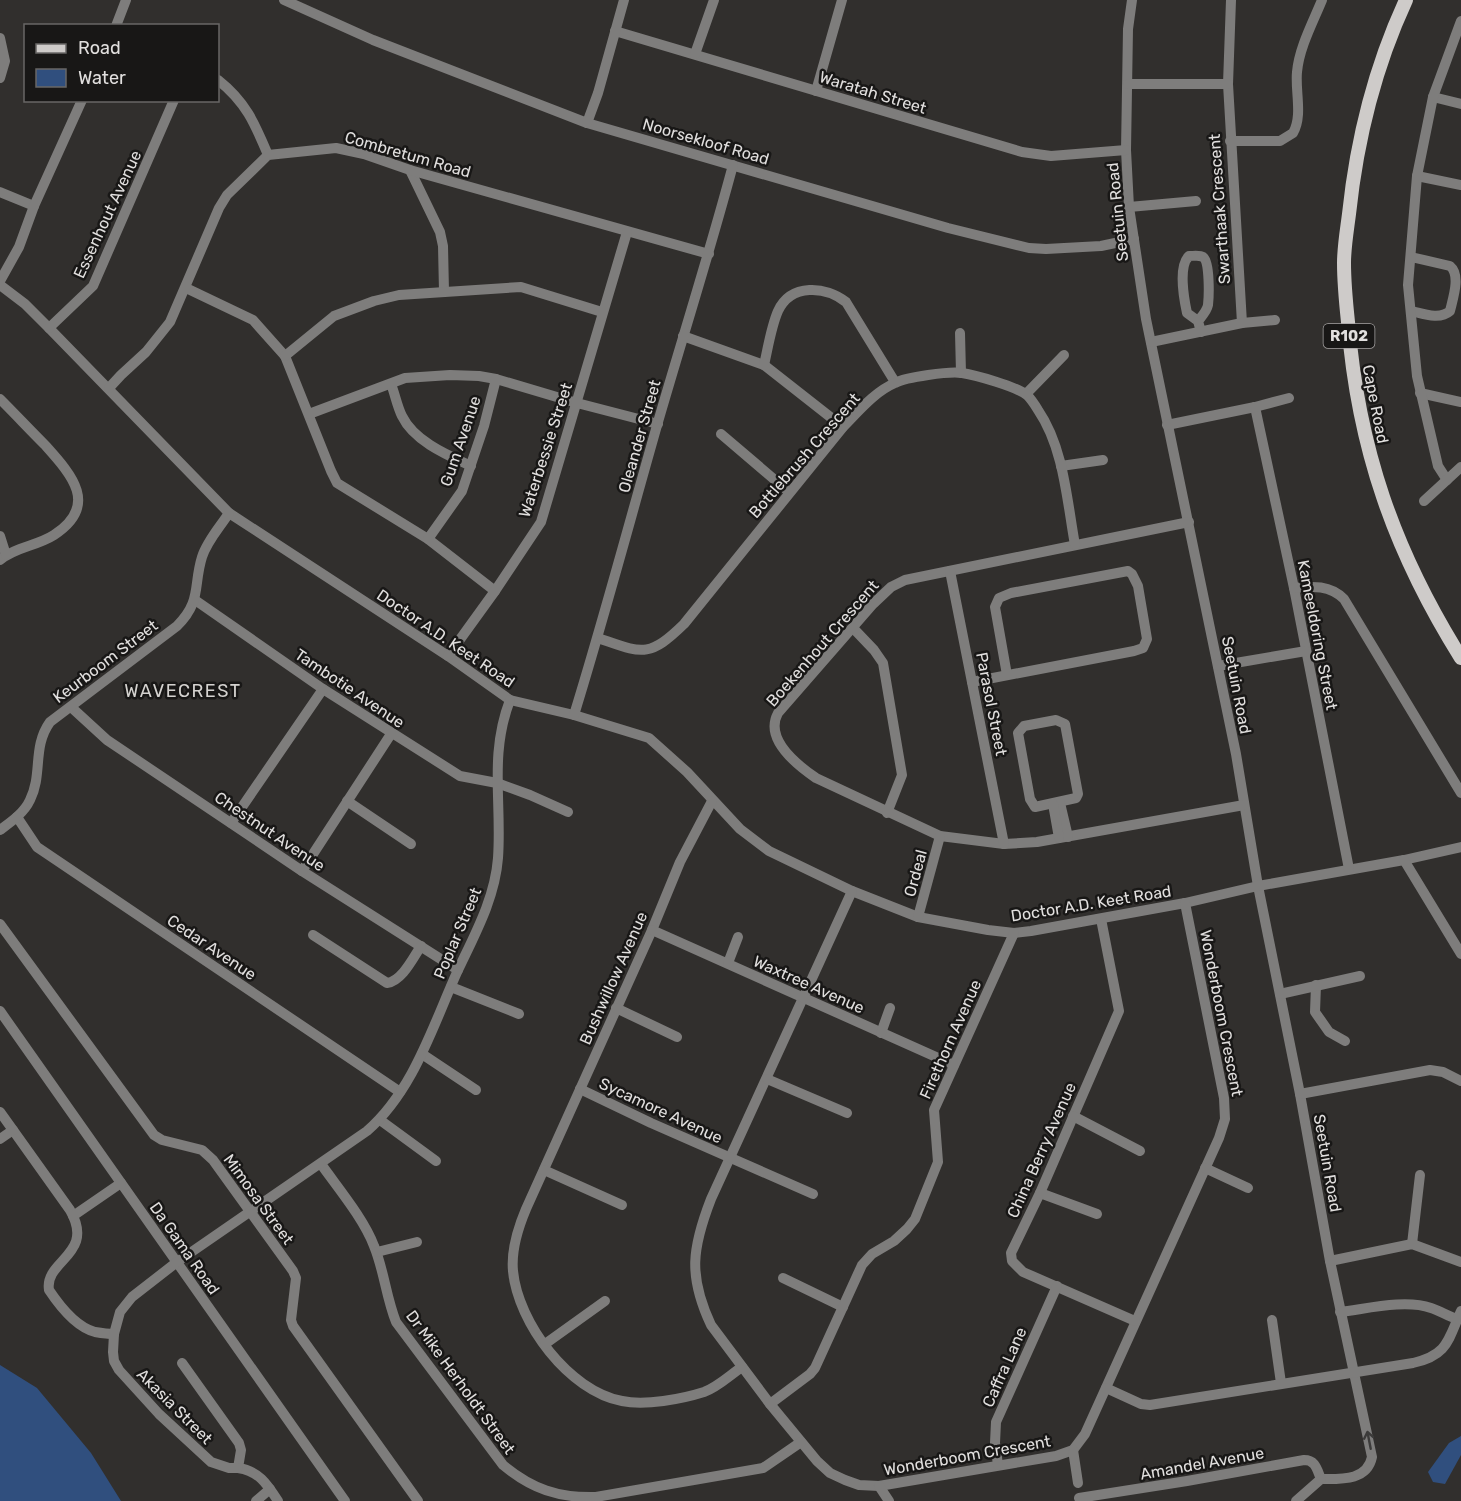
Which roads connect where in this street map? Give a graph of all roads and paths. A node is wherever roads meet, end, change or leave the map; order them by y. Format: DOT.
graph roads {
  1 [pos="126,0"];
  2 [pos="284,0"];
  3 [pos="624,0"];
  4 [pos="714,0"];
  5 [pos="842,0"];
  6 [pos="1132,0"];
  7 [pos="1231,0"];
  8 [pos="1322,0"];
  9 [pos="1406,0"];
  10 [pos="308,4"];
  11 [pos="1461,21"];
  12 [pos="117,24"];
  13 [pos="615,31"];
  14 [pos="0,38"];
  15 [pos="695,54"];
  16 [pos="0,78"];
  17 [pos="219,81"];
  18 [pos="1128,84"];
  19 [pos="1228,84"];
  20 [pos="816,91"];
  21 [pos="1433,97"];
  22 [pos="81,102"];
  23 [pos="173,102"];
  24 [pos="1461,104"];
  25 [pos="586,123"];
  26 [pos="1230,141"];
  27 [pos="1126,150"];
  28 [pos="268,155"];
  29 [pos="733,165"];
  30 [pos="410,170"];
  31 [pos="1416,176"];
  32 [pos="1461,185"];
  33 [pos="0,192"];
  34 [pos="1196,201"];
  35 [pos="34,206"];
  36 [pos="1130,207"];
  37 [pos="627,232"];
  38 [pos="1134,239"];
  39 [pos="710,254"];
  40 [pos="1411,257"];
  41 [pos="0,283"];
  42 [pos="186,288"];
  43 [pos="444,291"];
  44 [pos="602,312"];
  45 [pos="1411,312"];
  46 [pos="1275,321"];
  47 [pos="1242,323"];
  48 [pos="1200,327"];
  49 [pos="49,328"];
  50 [pos="960,333"];
  51 [pos="683,336"];
  52 [pos="1151,342"];
  53 [pos="1064,355"];
  54 [pos="285,357"];
  55 [pos="764,365"];
  56 [pos="961,373"];
  57 [pos="496,379"];
  58 [pos="896,382"];
  59 [pos="391,384"];
  60 [pos="109,388"];
  61 [pos="1420,393"];
  62 [pos="1026,394"];
  63 [pos="1289,398"];
  64 [pos="0,399"];
  65 [pos="1461,402"];
  66 [pos="577,403"];
  67 [pos="1256,407"];
  68 [pos="309,414"];
  69 [pos="658,424"];
  70 [pos="1167,425"];
  71 [pos="843,428"];
  72 [pos="720,434"];
  73 [pos="1103,460"];
  74 [pos="471,466"];
  75 [pos="1061,466"];
  76 [pos="1461,467"];
  77 [pos="1447,480"];
  78 [pos="789,492"];
  79 [pos="1424,501"];
  80 [pos="229,513"];
  81 [pos="1189,522"];
  82 [pos="0,536"];
  83 [pos="428,539"];
  84 [pos="1075,545"];
  85 [pos="3,557"];
  86 [pos="950,571"];
  87 [pos="1294,588"];
  88 [pos="495,591"];
  89 [pos="195,600"];
  90 [pos="853,628"];
  91 [pos="598,638"];
  92 [pos="1306,651"];
  93 [pos="448,656"];
  94 [pos="1461,658"];
  95 [pos="1218,666"];
  96 [pos="1007,675"];
  97 [pos="972,682"];
  98 [pos="323,689"];
  99 [pos="510,700"];
  100 [pos="71,707"];
  101 [pos="573,715"];
  102 [pos="391,734"];
  103 [pos="497,783"];
  104 [pos="1461,793"];
  105 [pos="347,801"];
  106 [pos="712,801"];
  107 [pos="1057,803"];
  108 [pos="1244,805"];
  109 [pos="568,812"];
  110 [pos="887,813"];
  111 [pos="17,817"];
  112 [pos="231,823"];
  113 [pos="0,830"];
  114 [pos="940,836"];
  115 [pos="1064,837"];
  116 [pos="411,844"];
  117 [pos="1004,844"];
  118 [pos="1461,847"];
  119 [pos="1404,860"];
  120 [pos="1349,869"];
  121 [pos="302,871"];
  122 [pos="1258,886"];
  123 [pos="852,891"];
  124 [pos="1185,903"];
  125 [pos="918,917"];
  126 [pos="1101,919"];
  127 [pos="0,924"];
  128 [pos="652,930"];
  129 [pos="1014,933"];
  130 [pos="313,934"];
  131 [pos="738,937"];
  132 [pos="421,946"];
  133 [pos="1461,954"];
  134 [pos="728,963"];
  135 [pos="458,970"];
  136 [pos="1360,976"];
  137 [pos="1316,985"];
  138 [pos="451,987"];
  139 [pos="1280,994"];
  140 [pos="803,998"];
  141 [pos="616,1008"];
  142 [pos="890,1008"];
  143 [pos="0,1011"];
  144 [pos="519,1014"];
  145 [pos="881,1033"];
  146 [pos="677,1037"];
  147 [pos="1338,1041"];
  148 [pos="422,1054"];
  149 [pos="954,1065"];
  150 [pos="767,1078"];
  151 [pos="1461,1081"];
  152 [pos="580,1089"];
  153 [pos="476,1090"];
  154 [pos="400,1092"];
  155 [pos="1300,1094"];
  156 [pos="0,1112"];
  157 [pos="847,1113"];
  158 [pos="1072,1116"];
  159 [pos="380,1120"];
  160 [pos="13,1130"];
  161 [pos="0,1140"];
  162 [pos="1140,1151"];
  163 [pos="731,1158"];
  164 [pos="436,1161"];
  165 [pos="321,1164"];
  166 [pos="1205,1168"];
  167 [pos="544,1170"];
  168 [pos="1420,1175"];
  169 [pos="121,1183"];
  170 [pos="1248,1188"];
  171 [pos="1040,1192"];
  172 [pos="813,1194"];
  173 [pos="622,1205"];
  174 [pos="250,1213"];
  175 [pos="1097,1214"];
  176 [pos="73,1216"];
  177 [pos="417,1242"];
  178 [pos="1412,1244"];
  179 [pos="376,1252"];
  180 [pos="1330,1261"];
  181 [pos="177,1262"];
  182 [pos="1461,1262"];
  183 [pos="783,1278"];
  184 [pos="1057,1286"];
  185 [pos="605,1301"];
  186 [pos="843,1307"];
  187 [pos="1340,1312"];
  188 [pos="1459,1315"];
  189 [pos="1272,1320"];
  190 [pos="1135,1321"];
  191 [pos="114,1334"];
  192 [pos="545,1344"];
  193 [pos="182,1363"];
  194 [pos="742,1367"];
  195 [pos="1353,1373"];
  196 [pos="1281,1383"];
  197 [pos="1106,1388"];
  198 [pos="770,1404"];
  199 [pos="801,1443"];
  200 [pos="1073,1449"];
  201 [pos="998,1465"];
  202 [pos="238,1468"];
  203 [pos="1321,1479"];
  204 [pos="879,1486"];
  205 [pos="270,1489"];
  206 [pos="1079,1494"];
  207 [pos="256,1501"];
  208 [pos="279,1501"];
  209 [pos="345,1501"];
  210 [pos="418,1501"];
  211 [pos="888,1501"];
  212 [pos="1296,1501"];
  1 -- 12 [label="street"];
  2 -- 10 [label="street, Noorsekloof Road"];
  3 -- 13 [label="street"];
  4 -- 15 [label="street"];
  5 -- 20 [label="street"];
  6 -- 18 [label="street, Seetuin Road"];
  7 -- 19 [label="street, Swarthaak Crescent"];
  8 -- 26 [label="street"];
  9 -- 94 [label="main road, Cape Road / R102"];
  10 -- 25 [label="street, Noorsekloof Road"];
  11 -- 21 [label="street"];
  13 -- 15 [label="street, Waratah Street"];
  13 -- 25 [label="street"];
  14 -- 16 [label="street"];
  15 -- 20 [label="street, Waratah Street"];
  17 -- 28 [label="street"];
  18 -- 19 [label="street"];
  18 -- 27 [label="street, Seetuin Road"];
  19 -- 26 [label="street, Swarthaak Crescent"];
  20 -- 27 [label="street, Waratah Street"];
  21 -- 24 [label="street"];
  21 -- 31 [label="street"];
  22 -- 35 [label="street"];
  23 -- 49 [label="street, Essenhout Avenue"];
  25 -- 29 [label="street, Noorsekloof Road"];
  26 -- 47 [label="street, Swarthaak Crescent"];
  27 -- 36 [label="street, Seetuin Road"];
  28 -- 30 [label="street, Combretum Road"];
  28 -- 42 [label="street"];
  29 -- 38 [label="street, Noorsekloof Road"];
  29 -- 39 [label="street, Oleander Street"];
  30 -- 37 [label="street, Combretum Road"];
  30 -- 43 [label="street"];
  31 -- 32 [label="street"];
  31 -- 40 [label="street"];
  33 -- 35 [label="street"];
  34 -- 36 [label="street"];
  35 -- 41 [label="street"];
  36 -- 38 [label="street, Seetuin Road"];
  37 -- 39 [label="street, Combretum Road"];
  37 -- 44 [label="street, Waterbessie Street"];
  38 -- 52 [label="street, Seetuin Road"];
  39 -- 51 [label="street, Oleander Street"];
  40 -- 45 [label="street"];
  40 -- 45 [label="street"];
  41 -- 49 [label="street, Doctor A.D. Keet Road"];
  42 -- 54 [label="street"];
  42 -- 60 [label="street"];
  43 -- 44 [label="street"];
  43 -- 54 [label="street"];
  44 -- 66 [label="street, Waterbessie Street"];
  45 -- 61 [label="street"];
  46 -- 47 [label="street"];
  47 -- 48 [label="street"];
  48 -- 48 [label="street"];
  48 -- 52 [label="street"];
  49 -- 60 [label="street, Doctor A.D. Keet Road"];
  50 -- 56 [label="street"];
  51 -- 55 [label="street"];
  51 -- 69 [label="street, Oleander Street"];
  52 -- 70 [label="street, Seetuin Road"];
  53 -- 62 [label="street"];
  54 -- 68 [label="street"];
  55 -- 58 [label="street"];
  55 -- 71 [label="street"];
  56 -- 58 [label="street, Bottlebrush Crescent"];
  56 -- 62 [label="street, Bottlebrush Crescent"];
  57 -- 59 [label="street"];
  57 -- 66 [label="street"];
  57 -- 74 [label="street, Gum Avenue"];
  58 -- 71 [label="street, Bottlebrush Crescent"];
  59 -- 68 [label="street"];
  59 -- 74 [label="street"];
  60 -- 80 [label="street, Doctor A.D. Keet Road"];
  61 -- 65 [label="street"];
  61 -- 77 [label="street"];
  62 -- 75 [label="street"];
  63 -- 67 [label="street"];
  64 -- 85 [label="street"];
  66 -- 69 [label="street"];
  66 -- 88 [label="street, Waterbessie Street"];
  67 -- 70 [label="street"];
  67 -- 87 [label="street, Kameeldoring Street"];
  68 -- 83 [label="street"];
  69 -- 91 [label="street, Oleander Street"];
  70 -- 81 [label="street, Seetuin Road"];
  71 -- 78 [label="street, Bottlebrush Crescent"];
  72 -- 78 [label="street"];
  73 -- 75 [label="street"];
  74 -- 83 [label="street, Gum Avenue"];
  75 -- 84 [label="street"];
  76 -- 77 [label="street"];
  77 -- 79 [label="street"];
  78 -- 91 [label="street, Bottlebrush Crescent"];
  80 -- 89 [label="street, Keurboom Street"];
  80 -- 93 [label="street, Doctor A.D. Keet Road"];
  81 -- 84 [label="street, Boekenhout Crescent"];
  81 -- 95 [label="street, Seetuin Road"];
  82 -- 85 [label="street"];
  83 -- 88 [label="street"];
  84 -- 86 [label="street, Boekenhout Crescent"];
  86 -- 90 [label="street, Boekenhout Crescent"];
  86 -- 97 [label="street, Parasol Street"];
  87 -- 92 [label="street, Kameeldoring Street"];
  87 -- 104 [label="street"];
  88 -- 93 [label="street, Waterbessie Street"];
  89 -- 98 [label="street, Tambotie Avenue"];
  89 -- 100 [label="street, Keurboom Street"];
  90 -- 110 [label="street"];
  90 -- 110 [label="street, Boekenhout Crescent"];
  91 -- 101 [label="street, Oleander Street"];
  92 -- 95 [label="street"];
  92 -- 120 [label="street, Kameeldoring Street"];
  93 -- 99 [label="street, Doctor A.D. Keet Road"];
  95 -- 108 [label="street, Seetuin Road"];
  96 -- 96 [label="street"];
  96 -- 97 [label="street"];
  97 -- 117 [label="street, Parasol Street"];
  98 -- 102 [label="street, Tambotie Avenue"];
  98 -- 112 [label="street"];
  99 -- 101 [label="street, Doctor A.D. Keet Road"];
  99 -- 103 [label="street, Poplar Street"];
  100 -- 111 [label="street, Keurboom Street"];
  100 -- 112 [label="street, Chestnut Avenue"];
  101 -- 106 [label="street, Doctor A.D. Keet Road"];
  102 -- 103 [label="street, Tambotie Avenue"];
  102 -- 105 [label="street"];
  103 -- 109 [label="street"];
  103 -- 135 [label="street, Poplar Street"];
  105 -- 116 [label="street"];
  105 -- 121 [label="street"];
  106 -- 123 [label="street, Doctor A.D. Keet Road"];
  106 -- 128 [label="street, Bushwillow Avenue"];
  107 -- 107 [label="street"];
  107 -- 115 [label="street"];
  108 -- 115 [label="street, Boekenhout Crescent"];
  108 -- 122 [label="street, Seetuin Road"];
  110 -- 114 [label="street, Boekenhout Crescent"];
  111 -- 113 [label="street, Keurboom Street"];
  111 -- 154 [label="street, Cedar Avenue"];
  112 -- 121 [label="street, Chestnut Avenue"];
  114 -- 117 [label="street, Boekenhout Crescent"];
  114 -- 125 [label="street, Ordeal"];
  115 -- 117 [label="street, Boekenhout Crescent"];
  118 -- 119 [label="street, Doctor A.D. Keet Road"];
  119 -- 120 [label="street, Doctor A.D. Keet Road"];
  119 -- 133 [label="street"];
  120 -- 122 [label="street, Doctor A.D. Keet Road"];
  121 -- 132 [label="street, Chestnut Avenue"];
  122 -- 124 [label="street, Doctor A.D. Keet Road"];
  122 -- 139 [label="street, Seetuin Road"];
  123 -- 125 [label="street, Doctor A.D. Keet Road"];
  123 -- 140 [label="street, Wonderboom Crescent"];
  124 -- 126 [label="street, Doctor A.D. Keet Road"];
  124 -- 166 [label="street, Wonderboom Crescent"];
  125 -- 129 [label="street, Doctor A.D. Keet Road"];
  126 -- 129 [label="street, Doctor A.D. Keet Road"];
  126 -- 158 [label="street, China Berry Avenue"];
  127 -- 174 [label="street, Mimosa Street"];
  128 -- 134 [label="street, Waxtree Avenue"];
  128 -- 141 [label="street, Bushwillow Avenue"];
  129 -- 149 [label="street, Firethorn Avenue"];
  130 -- 132 [label="street"];
  131 -- 134 [label="street"];
  132 -- 135 [label="street, Chestnut Avenue"];
  134 -- 140 [label="street, Waxtree Avenue"];
  135 -- 138 [label="street, Poplar Street"];
  136 -- 137 [label="street"];
  137 -- 139 [label="street"];
  137 -- 147 [label="street"];
  138 -- 144 [label="street"];
  138 -- 148 [label="street, Poplar Street"];
  139 -- 155 [label="street, Seetuin Road"];
  140 -- 145 [label="street, Waxtree Avenue"];
  140 -- 150 [label="street, Wonderboom Crescent"];
  141 -- 146 [label="street"];
  141 -- 152 [label="street, Bushwillow Avenue"];
  142 -- 145 [label="street"];
  143 -- 169 [label="street, Da Gama Road"];
  145 -- 149 [label="street, Waxtree Avenue"];
  148 -- 153 [label="street"];
  148 -- 154 [label="street, Poplar Street"];
  149 -- 186 [label="street, Firethorn Avenue"];
  150 -- 157 [label="street"];
  150 -- 163 [label="street, Wonderboom Crescent"];
  151 -- 155 [label="street"];
  152 -- 163 [label="street, Sycamore Avenue"];
  152 -- 167 [label="street, Bushwillow Avenue"];
  154 -- 159 [label="street, Poplar Street"];
  155 -- 180 [label="street, Seetuin Road"];
  156 -- 160 [label="street"];
  158 -- 162 [label="street"];
  158 -- 171 [label="street, China Berry Avenue"];
  159 -- 164 [label="street"];
  159 -- 165 [label="street, Poplar Street"];
  160 -- 161 [label="street"];
  160 -- 176 [label="street"];
  163 -- 172 [label="street"];
  163 -- 194 [label="street, Wonderboom Crescent"];
  165 -- 174 [label="street, Poplar Street"];
  165 -- 179 [label="street, Dr Mike Herholdt Street"];
  166 -- 170 [label="street"];
  166 -- 190 [label="street, Wonderboom Crescent"];
  167 -- 173 [label="street"];
  167 -- 192 [label="street, Bushwillow Avenue"];
  168 -- 178 [label="street"];
  169 -- 176 [label="street"];
  169 -- 181 [label="street, Da Gama Road"];
  171 -- 175 [label="street"];
  171 -- 184 [label="street, China Berry Avenue"];
  174 -- 181 [label="street, Poplar Street"];
  174 -- 210 [label="street, Mimosa Street"];
  176 -- 191 [label="street"];
  177 -- 179 [label="street"];
  178 -- 180 [label="street"];
  178 -- 182 [label="street"];
  179 -- 199 [label="street, Dr Mike Herholdt Street"];
  180 -- 187 [label="street, Seetuin Road"];
  181 -- 191 [label="street, Akasia Street"];
  181 -- 209 [label="street, Da Gama Road"];
  183 -- 186 [label="street"];
  184 -- 190 [label="street, China Berry Avenue"];
  184 -- 201 [label="street, Caffra Lane"];
  185 -- 192 [label="street"];
  186 -- 198 [label="street, Firethorn Avenue"];
  187 -- 188 [label="street"];
  187 -- 195 [label="street, Seetuin Road"];
  188 -- 195 [label="street"];
  189 -- 196 [label="street"];
  190 -- 197 [label="street, Wonderboom Crescent"];
  191 -- 202 [label="street, Akasia Street"];
  192 -- 194 [label="street, Bushwillow Avenue"];
  193 -- 202 [label="street"];
  194 -- 198 [label="street, Wonderboom Crescent"];
  195 -- 196 [label="street"];
  203 -- 195 [label="street, Seetuin Road, one-way"];
  196 -- 197 [label="street"];
  197 -- 200 [label="street, Wonderboom Crescent"];
  198 -- 199 [label="street, Wonderboom Crescent"];
  199 -- 204 [label="street, Wonderboom Crescent"];
  200 -- 201 [label="street, Wonderboom Crescent"];
  200 -- 206 [label="street"];
  201 -- 204 [label="street, Wonderboom Crescent"];
  202 -- 205 [label="street, Akasia Street"];
  203 -- 206 [label="street, Amandel Avenue"];
  203 -- 212 [label="street"];
  204 -- 211 [label="street"];
  205 -- 207 [label="street"];
  205 -- 208 [label="street, Akasia Street"];
}
